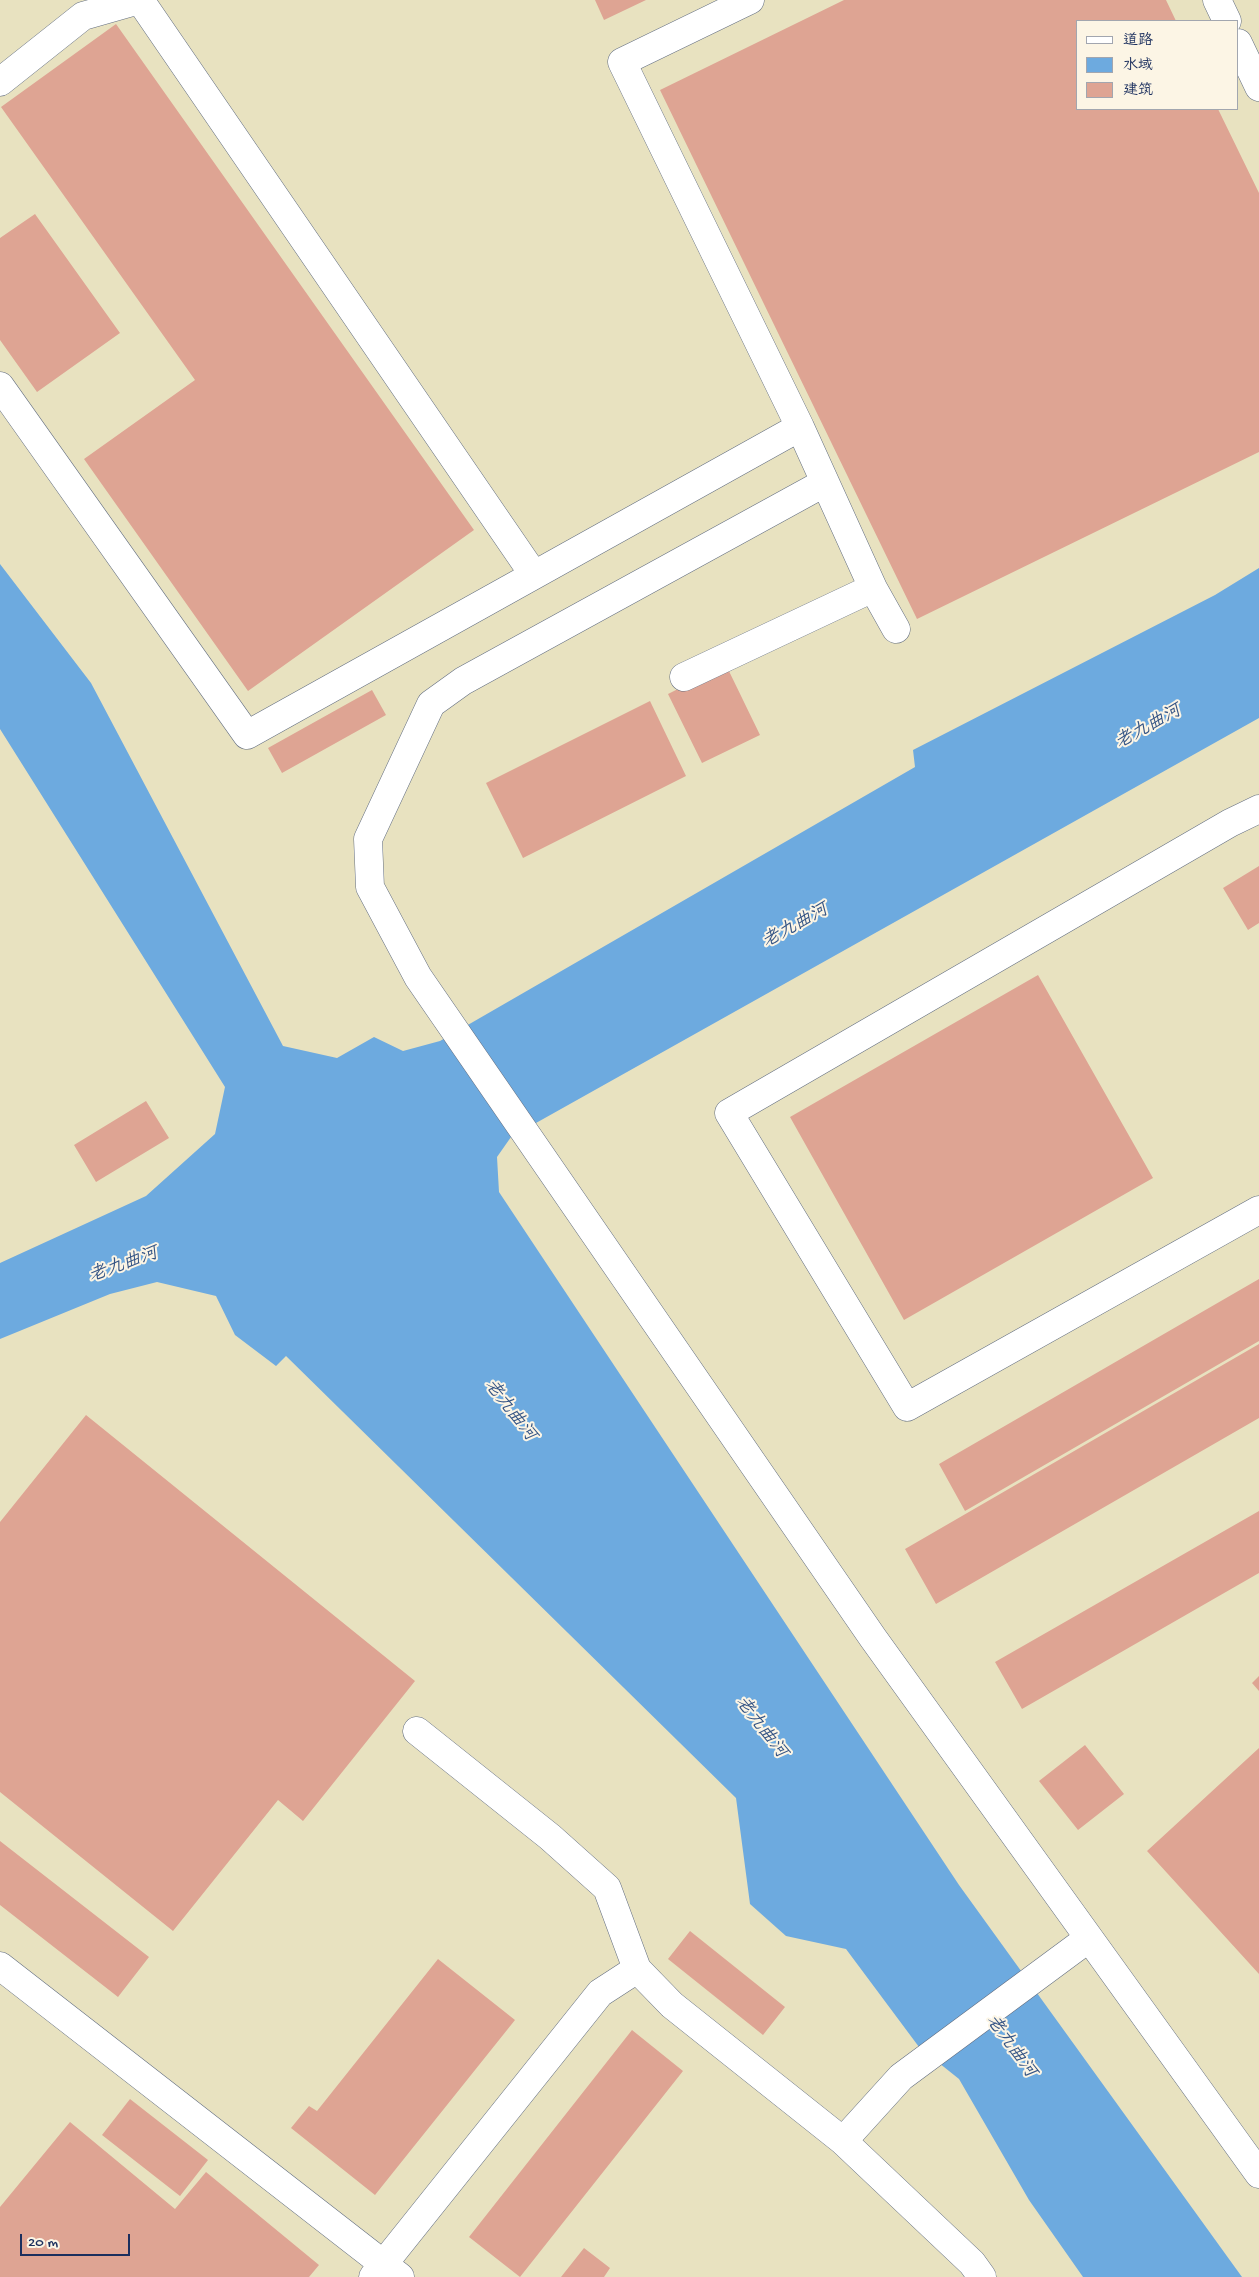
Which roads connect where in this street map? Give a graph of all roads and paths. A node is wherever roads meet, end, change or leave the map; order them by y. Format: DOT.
graph roads {
  1 [pos="139,0"];
  2 [pos="750,0"];
  3 [pos="1217,0"];
  4 [pos="1227,20"];
  5 [pos="1239,45"];
  6 [pos="0,82"];
  7 [pos="1259,87"];
  8 [pos="0,386"];
  9 [pos="800,427"];
  10 [pos="824,483"];
  11 [pos="534,575"];
  12 [pos="873,588"];
  13 [pos="896,629"];
  14 [pos="684,677"];
  15 [pos="1259,809"];
  16 [pos="1259,1210"];
  17 [pos="417,1731"];
  18 [pos="1089,1938"];
  19 [pos="0,1966"];
  20 [pos="637,1970"];
  21 [pos="843,2141"];
  22 [pos="1259,2174"];
  23 [pos="385,2273"];
  24 [pos="982,2277"];
  1 -- 6 [label="street"];
  1 -- 11 [label="street"];
  2 -- 9 [label="street"];
  3 -- 4 [label="street"];
  5 -- 7 [label="street"];
  8 -- 11 [label="street"];
  9 -- 10 [label="street"];
  9 -- 11 [label="street"];
  10 -- 12 [label="street"];
  10 -- 18 [label="street"];
  12 -- 13 [label="street"];
  12 -- 14 [label="street"];
  15 -- 16 [label="street"];
  17 -- 20 [label="street"];
  18 -- 21 [label="street"];
  18 -- 22 [label="street"];
  19 -- 23 [label="street"];
  20 -- 21 [label="street"];
  20 -- 23 [label="street"];
  21 -- 24 [label="street"];
}
